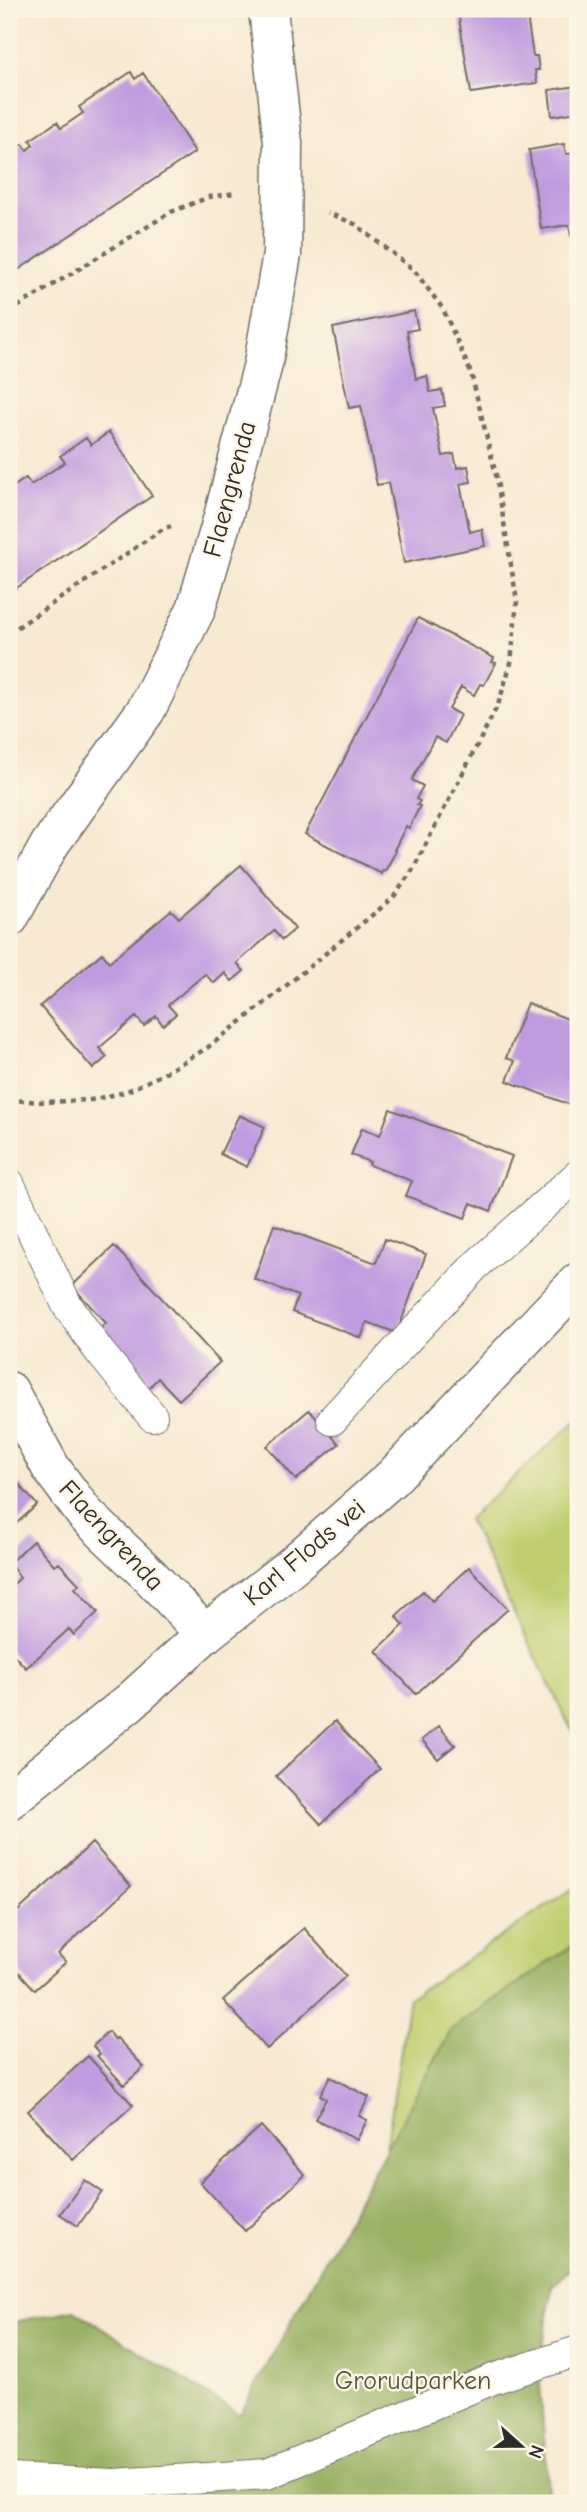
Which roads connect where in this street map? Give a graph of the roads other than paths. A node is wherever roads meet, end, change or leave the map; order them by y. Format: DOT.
graph roads {
  1 [pos="268,9"];
  2 [pos="9,918"];
  3 [pos="578,1175"];
  4 [pos="9,1183"];
  5 [pos="578,1282"];
  6 [pos="9,1391"];
  7 [pos="152,1416"];
  8 [pos="332,1420"];
  9 [pos="205,1634"];
  10 [pos="9,1800"];
  11 [pos="576,2351"];
  12 [pos="9,2479"];
  1 -- 2 [label="street, Flaengrenda"];
  3 -- 8 [label="lane"];
  4 -- 7 [label="lane"];
  5 -- 9 [label="street, Karl Flods vei"];
  6 -- 9 [label="street, Flaengrenda"];
  9 -- 10 [label="street, Karl Flods vei"];
  11 -- 12 [label="lane"];
}
